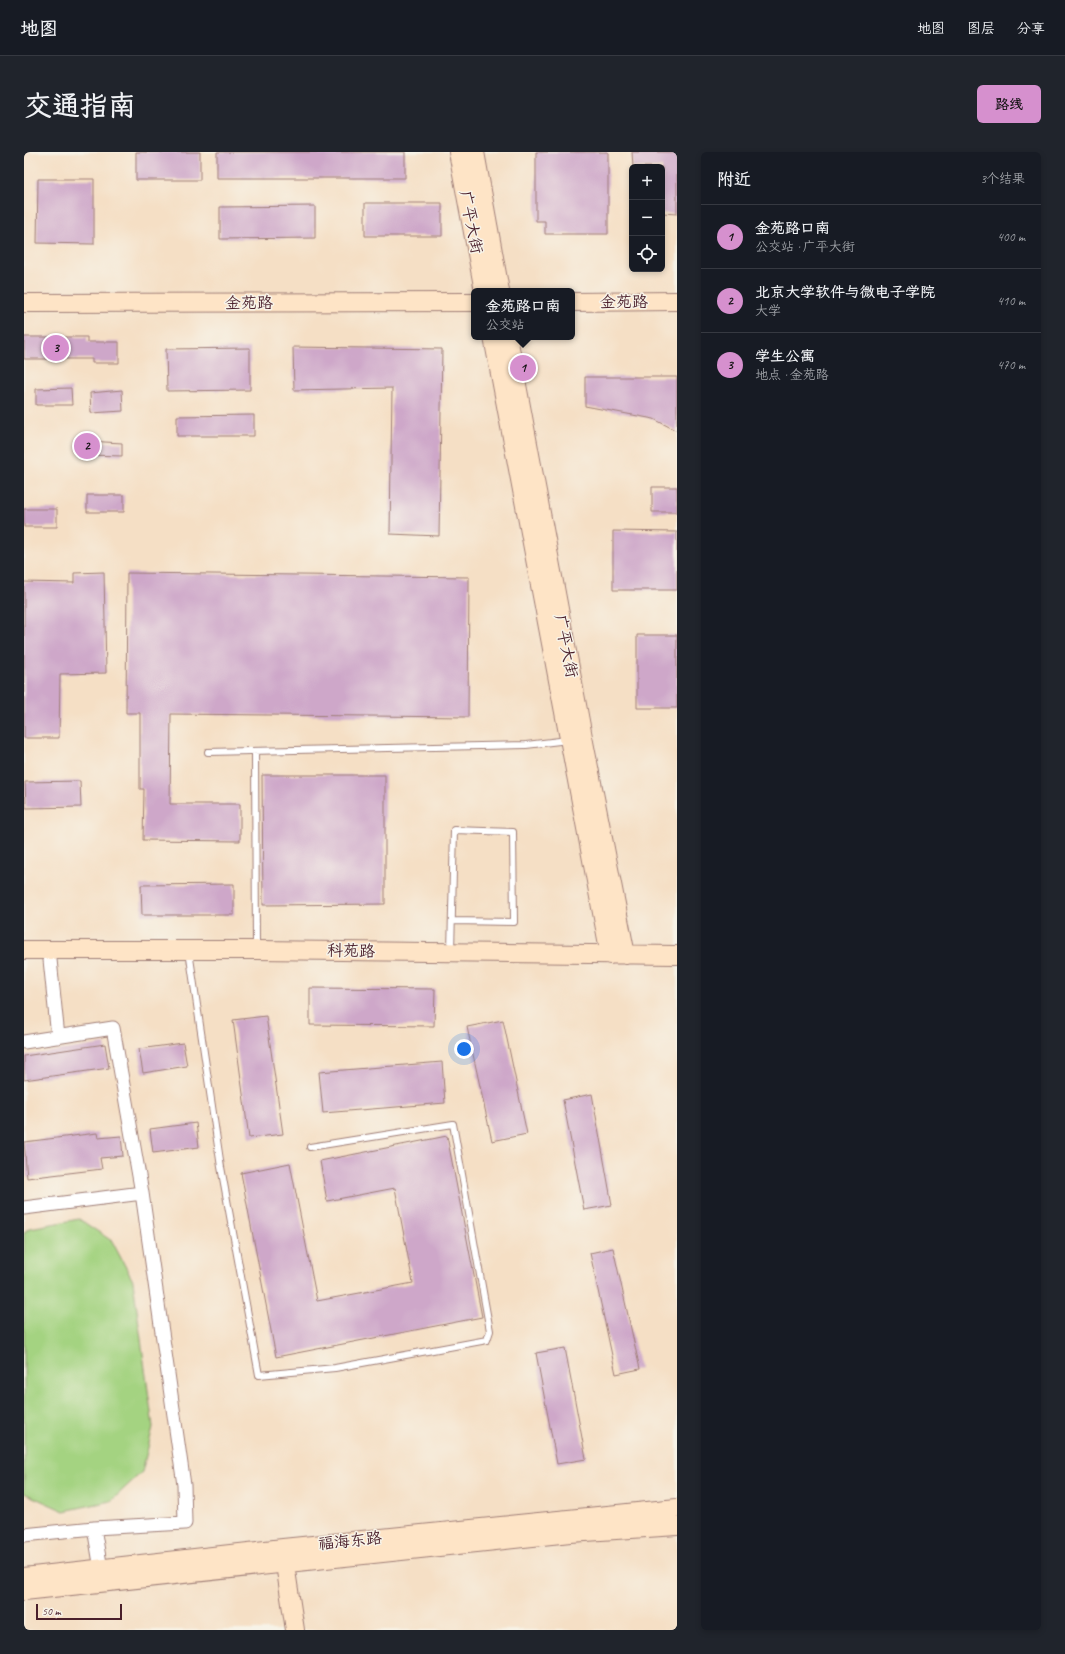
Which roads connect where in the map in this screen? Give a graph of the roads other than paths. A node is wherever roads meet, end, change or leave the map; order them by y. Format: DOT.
graph roads {
  1 [pos="458,152"];
  2 [pos="475,152"];
  3 [pos="483,288"];
  4 [pos="499,288"];
  5 [pos="471,302"];
  6 [pos="575,302"];
  7 [pos="677,302"];
  8 [pos="24,303"];
  9 [pos="494,340"];
  10 [pos="509,340"];
  11 [pos="576,739"];
  12 [pos="255,751"];
  13 [pos="208,752"];
  14 [pos="452,921"];
  15 [pos="24,950"];
  16 [pos="48,950"];
  17 [pos="189,950"];
  18 [pos="256,950"];
  19 [pos="451,953"];
  20 [pos="618,955"];
  21 [pos="677,955"];
  22 [pos="58,1037"];
  23 [pos="24,1042"];
  24 [pos="310,1147"];
  25 [pos="142,1193"];
  26 [pos="24,1208"];
  27 [pos="677,1508"];
  28 [pos="677,1526"];
  29 [pos="94,1528"];
  30 [pos="24,1535"];
  31 [pos="284,1556"];
  32 [pos="101,1569"];
  33 [pos="24,1577"];
  34 [pos="24,1591"];
  35 [pos="295,1630"];
  1 -- 3 [label="street, 广平大街"];
  2 -- 4 [label="street, 广平大街"];
  5 -- 8 [label="street, 金苑路"];
  6 -- 7 [label="street, 金苑路"];
  9 -- 11 [label="street, 广平大街"];
  10 -- 11 [label="street, 广平大街"];
  11 -- 12 [label="lane"];
  11 -- 20 [label="street, 广平大街"];
  12 -- 13 [label="lane"];
  12 -- 18 [label="lane"];
  14 -- 14 [label="lane"];
  14 -- 19 [label="lane"];
  15 -- 16 [label="street, 科苑路"];
  16 -- 17 [label="street, 科苑路"];
  16 -- 22 [label="street"];
  17 -- 18 [label="street, 科苑路"];
  17 -- 24 [label="lane"];
  18 -- 19 [label="street, 科苑路"];
  19 -- 20 [label="street, 科苑路"];
  20 -- 21 [label="street, 科苑路"];
  22 -- 23 [label="street"];
  22 -- 25 [label="street"];
  25 -- 26 [label="street"];
  25 -- 29 [label="street"];
  27 -- 31 [label="street, 福海东路"];
  28 -- 31 [label="street, 福海东路"];
  29 -- 30 [label="street"];
  29 -- 32 [label="street"];
  31 -- 32 [label="street, 福海东路"];
  31 -- 34 [label="street, 福海东路"];
  31 -- 35 [label="street"];
  32 -- 33 [label="street, 福海东路"];
}
